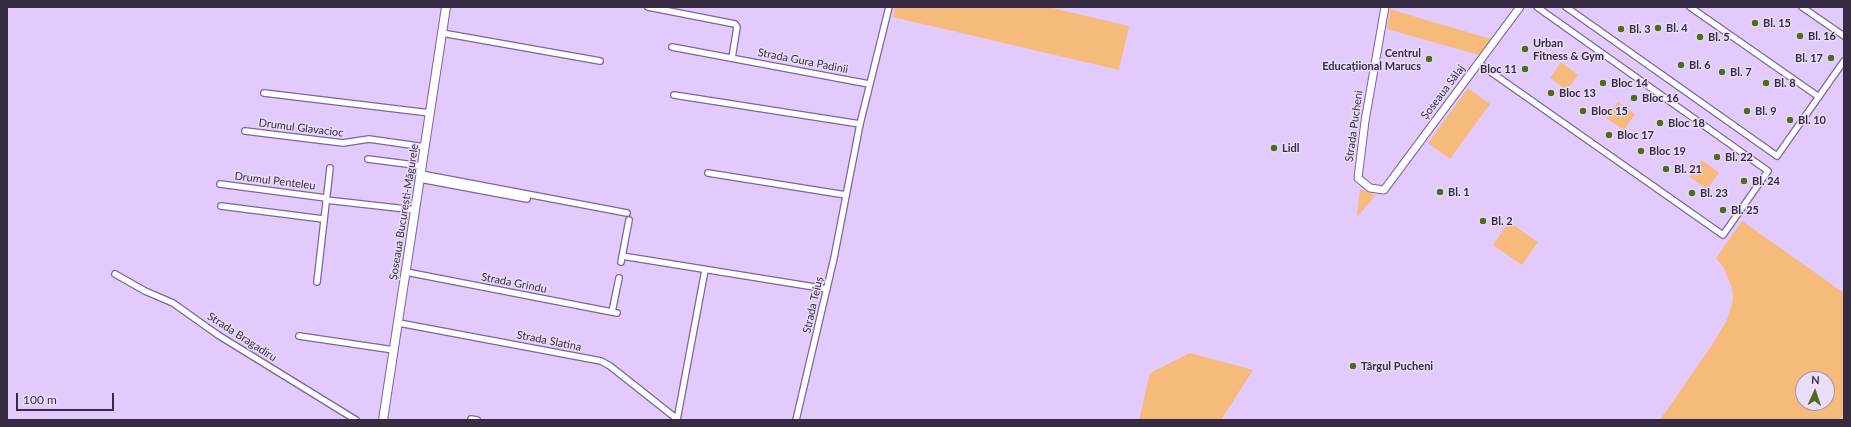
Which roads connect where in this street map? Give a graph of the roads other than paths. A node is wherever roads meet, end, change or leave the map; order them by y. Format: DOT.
graph roads {
  1 [pos="446,7"];
  2 [pos="648,7"];
  3 [pos="889,7"];
  4 [pos="1383,7"];
  5 [pos="1520,7"];
  6 [pos="1537,7"];
  7 [pos="1566,7"];
  8 [pos="1690,7"];
  9 [pos="1802,7"];
  10 [pos="442,33"];
  11 [pos="1844,36"];
  12 [pos="672,47"];
  13 [pos="732,58"];
  14 [pos="600,61"];
  15 [pos="1844,61"];
  16 [pos="1478,63"];
  17 [pos="870,84"];
  18 [pos="264,93"];
  19 [pos="674,94"];
  20 [pos="1819,97"];
  21 [pos="430,113"];
  22 [pos="860,124"];
  23 [pos="245,131"];
  24 [pos="425,147"];
  25 [pos="368,159"];
  26 [pos="330,168"];
  27 [pos="421,173"];
  28 [pos="708,173"];
  29 [pos="220,184"];
  30 [pos="1384,190"];
  31 [pos="846,195"];
  32 [pos="326,199"];
  33 [pos="527,199"];
  34 [pos="221,206"];
  35 [pos="415,210"];
  36 [pos="627,213"];
  37 [pos="323,219"];
  38 [pos="629,220"];
  39 [pos="705,270"];
  40 [pos="406,272"];
  41 [pos="115,274"];
  42 [pos="619,278"];
  43 [pos="317,282"];
  44 [pos="827,288"];
  45 [pos="398,322"];
  46 [pos="298,336"];
  47 [pos="394,350"];
  48 [pos="356,420"];
  49 [pos="383,420"];
  50 [pos="677,420"];
  51 [pos="796,420"];
  1 -- 10 [label="main road, Șoseaua București-Măgurele"];
  2 -- 13 [label="street"];
  3 -- 17 [label="street, Strada Teiuș"];
  4 -- 30 [label="street, Strada Pucheni"];
  5 -- 16 [label="street, Șoseaua Sălaj"];
  6 -- 16 [label="street"];
  7 -- 20 [label="street"];
  8 -- 20 [label="street"];
  9 -- 11 [label="street"];
  10 -- 14 [label="street"];
  10 -- 21 [label="main road, Șoseaua București-Măgurele"];
  12 -- 13 [label="street, Strada Gura Padinii"];
  13 -- 17 [label="street, Strada Gura Padinii"];
  15 -- 20 [label="street"];
  16 -- 30 [label="street, Șoseaua Sălaj"];
  17 -- 22 [label="street, Strada Teiuș"];
  18 -- 21 [label="street"];
  19 -- 22 [label="street"];
  21 -- 24 [label="main road, Șoseaua București-Măgurele"];
  22 -- 31 [label="street, Strada Teiuș"];
  23 -- 24 [label="street, Drumul Glavacioc"];
  24 -- 27 [label="main road, Șoseaua București-Măgurele"];
  25 -- 27 [label="street"];
  26 -- 32 [label="street, Drumul Penteleu"];
  27 -- 33 [label="street"];
  27 -- 35 [label="main road, Șoseaua București-Măgurele"];
  27 -- 36 [label="street"];
  28 -- 31 [label="street"];
  29 -- 32 [label="street, Drumul Penteleu"];
  31 -- 44 [label="street, Strada Teiuș"];
  32 -- 35 [label="street"];
  32 -- 37 [label="street, Drumul Penteleu"];
  34 -- 37 [label="street"];
  35 -- 40 [label="main road, Șoseaua București-Măgurele"];
  37 -- 43 [label="street, Drumul Penteleu"];
  38 -- 39 [label="street"];
  39 -- 44 [label="street"];
  39 -- 50 [label="street, Strada Slatina"];
  40 -- 42 [label="street, Strada Grindu"];
  40 -- 45 [label="main road, Șoseaua București-Măgurele"];
  41 -- 48 [label="street, Strada Bragadiru"];
  44 -- 51 [label="street, Strada Teiuș"];
  45 -- 47 [label="main road, Șoseaua București-Măgurele"];
  45 -- 50 [label="street, Strada Slatina"];
  46 -- 47 [label="street"];
  47 -- 49 [label="main road, Șoseaua București-Măgurele"];
}
